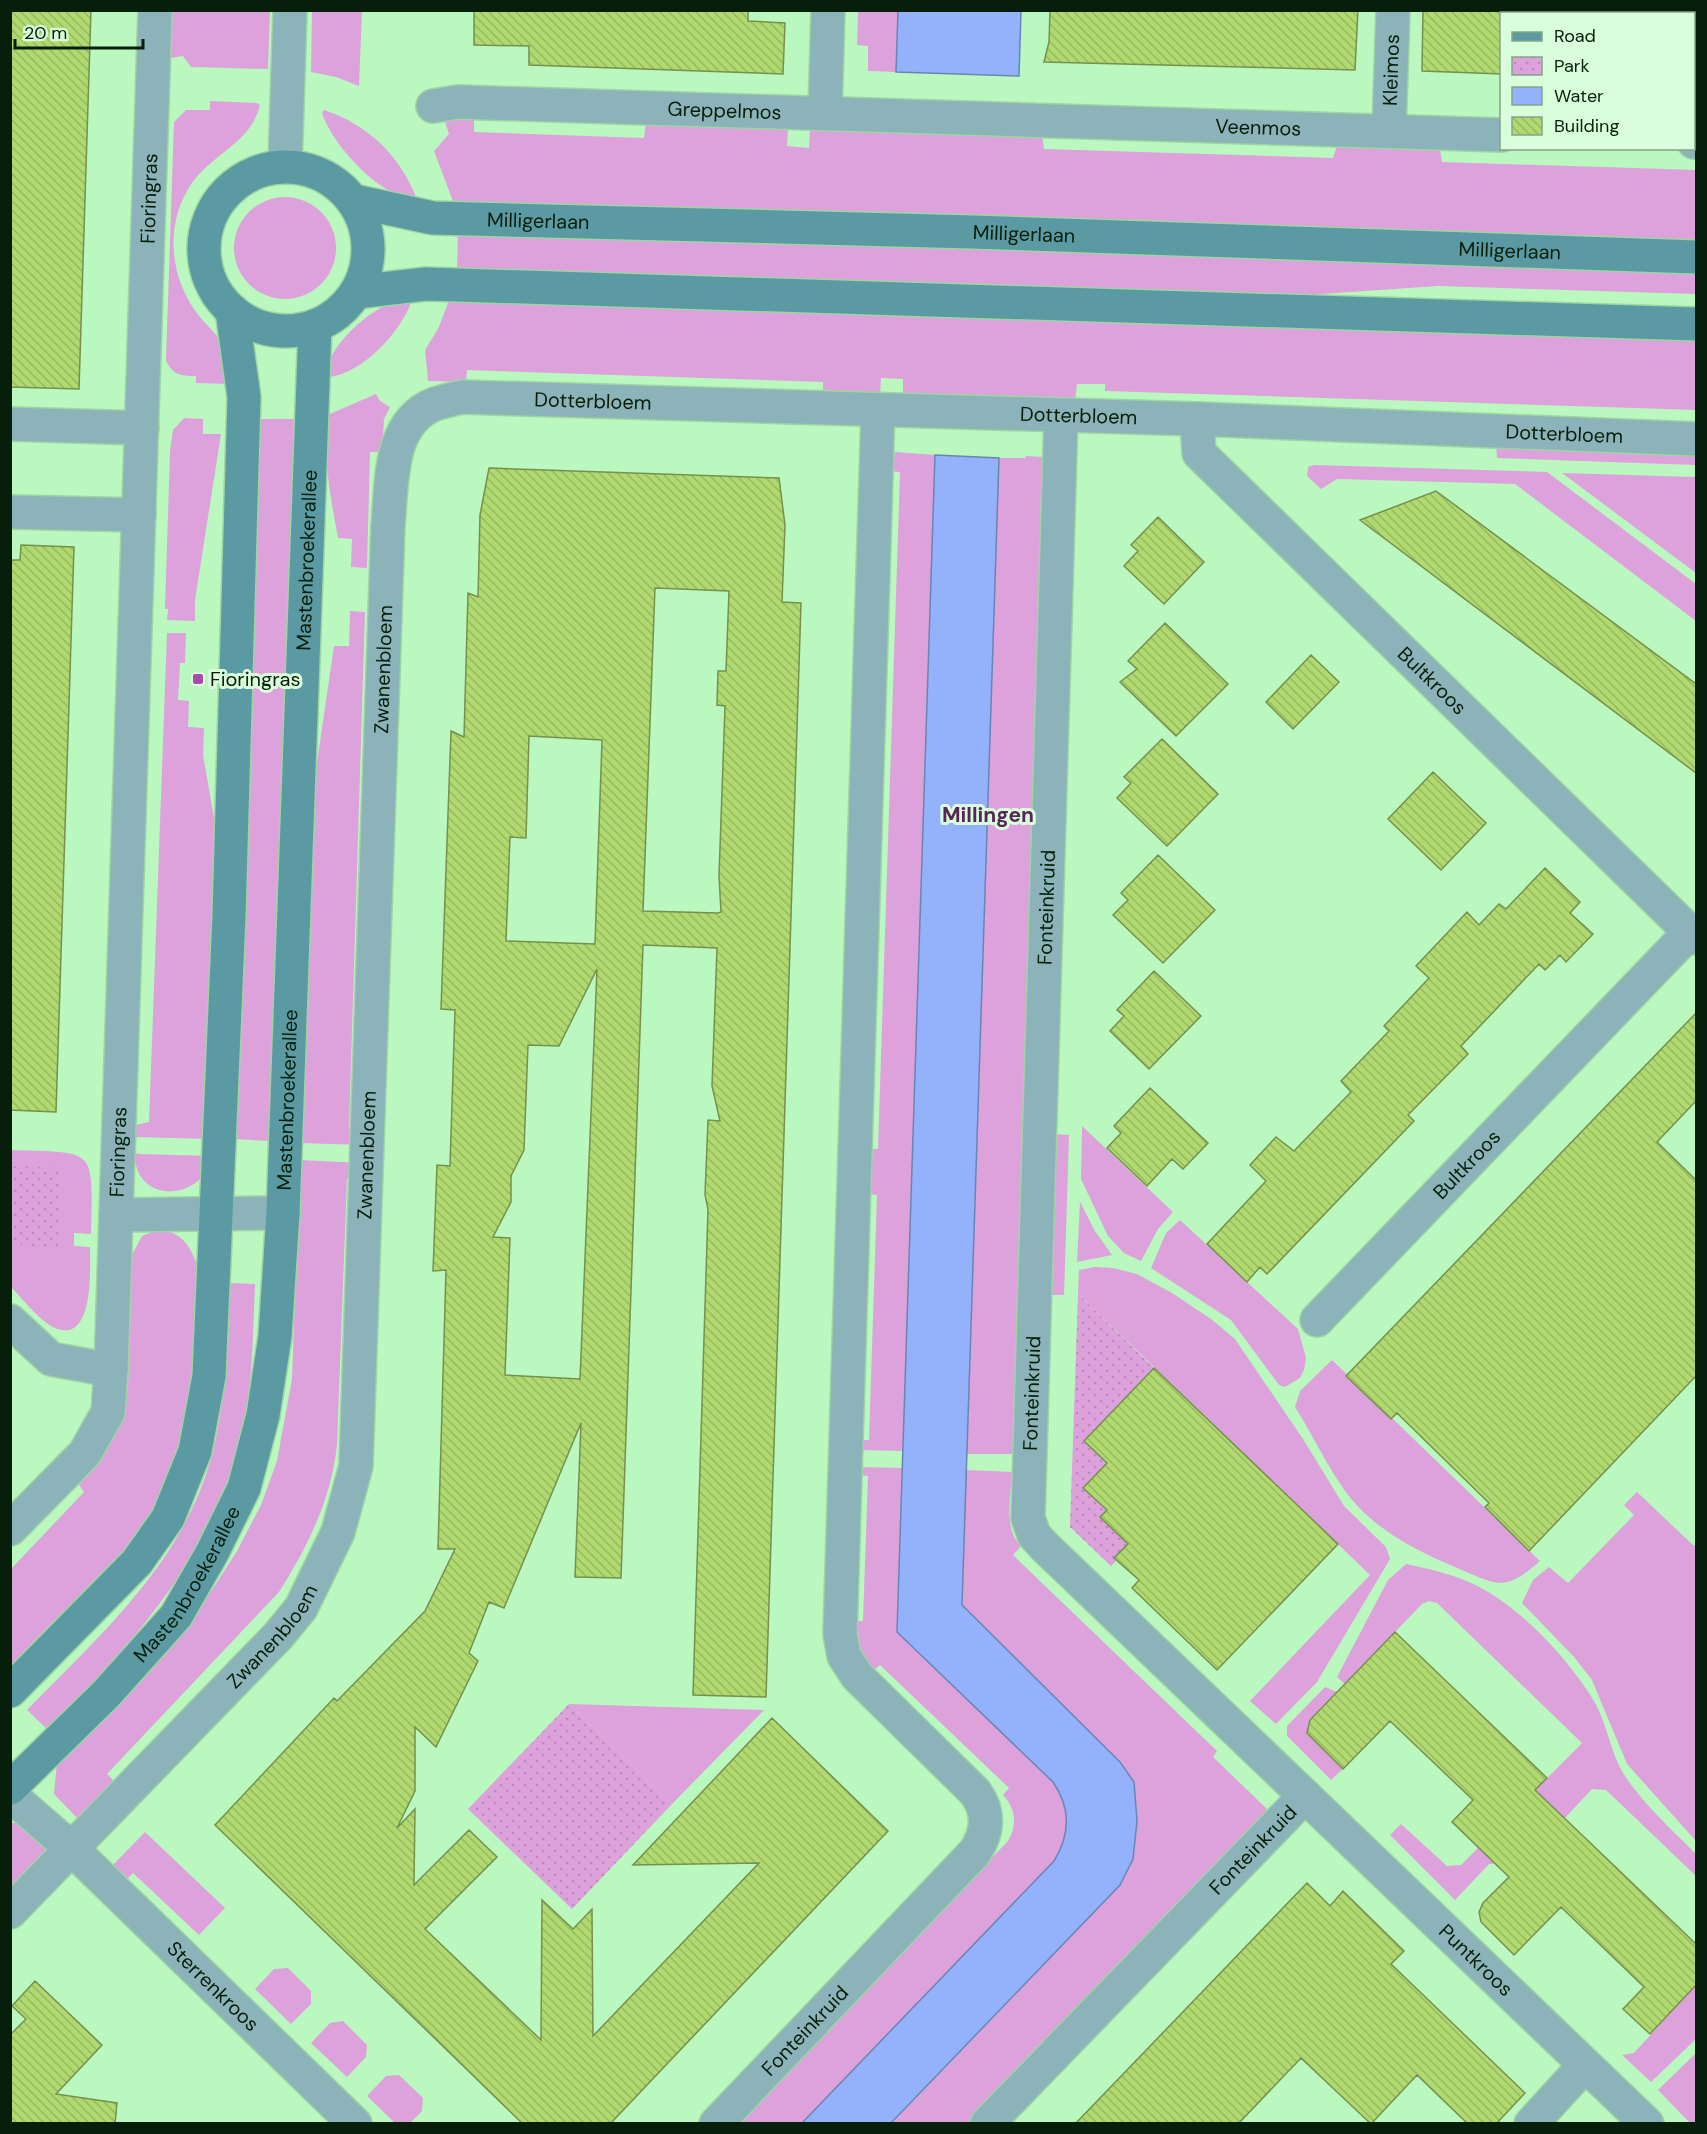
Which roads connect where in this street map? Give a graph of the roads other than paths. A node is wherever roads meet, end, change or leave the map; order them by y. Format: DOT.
graph roads {
  1 [pos="155,10"];
  2 [pos="290,10"];
  3 [pos="828,10"];
  4 [pos="1393,10"];
  5 [pos="433,106"];
  6 [pos="825,114"];
  7 [pos="1017,121"];
  8 [pos="1389,130"];
  9 [pos="1500,135"];
  10 [pos="285,166"];
  11 [pos="354,201"];
  12 [pos="1696,257"];
  13 [pos="356,292"];
  14 [pos="232,311"];
  15 [pos="1696,324"];
  16 [pos="315,326"];
  17 [pos="462,397"];
  18 [pos="878,411"];
  19 [pos="1061,417"];
  20 [pos="1197,419"];
  21 [pos="10,424"];
  22 [pos="142,428"];
  23 [pos="1696,439"];
  24 [pos="10,512"];
  25 [pos="139,515"];
  26 [pos="1693,935"];
  27 [pos="283,1213"];
  28 [pos="215,1214"];
  29 [pos="116,1215"];
  30 [pos="1317,1320"];
  31 [pos="10,1321"];
  32 [pos="111,1370"];
  33 [pos="10,1529"];
  34 [pos="10,1691"];
  35 [pos="10,1788"];
  36 [pos="10,1795"];
  37 [pos="1305,1796"];
  38 [pos="72,1849"];
  39 [pos="10,1912"];
  40 [pos="1585,2065"];
  41 [pos="355,2124"];
  42 [pos="716,2124"];
  43 [pos="987,2124"];
  44 [pos="1531,2124"];
  45 [pos="1647,2124"];
  1 -- 22 [label="street, Fioringras"];
  2 -- 10 [label="street"];
  3 -- 6 [label="street"];
  4 -- 8 [label="street, Kleimos"];
  5 -- 6 [label="street, Greppelmos"];
  6 -- 7 [label="street, Greppelmos"];
  7 -- 8 [label="street, Veenmos"];
  8 -- 9 [label="street, Veenmos"];
  10 -- 11 [label="main road"];
  10 -- 14 [label="main road"];
  11 -- 12 [label="main road, Milligerlaan"];
  11 -- 13 [label="main road"];
  13 -- 15 [label="main road"];
  13 -- 16 [label="main road"];
  14 -- 16 [label="main road"];
  14 -- 28 [label="main road"];
  16 -- 27 [label="main road, Mastenbroekerallee"];
  17 -- 18 [label="street, Dotterbloem"];
  17 -- 38 [label="street, Zwanenbloem"];
  18 -- 19 [label="street, Dotterbloem"];
  18 -- 42 [label="street, Fonteinkruid"];
  19 -- 20 [label="street, Dotterbloem"];
  19 -- 37 [label="street, Fonteinkruid"];
  20 -- 23 [label="street, Dotterbloem"];
  20 -- 26 [label="street, Bultkroos"];
  21 -- 22 [label="street"];
  22 -- 25 [label="street, Fioringras"];
  24 -- 25 [label="street"];
  25 -- 29 [label="street, Fioringras"];
  26 -- 30 [label="street, Bultkroos"];
  27 -- 28 [label="street, Fioringras"];
  27 -- 35 [label="main road, Mastenbroekerallee"];
  28 -- 29 [label="street, Fioringras"];
  28 -- 34 [label="main road"];
  29 -- 32 [label="street, Fioringras"];
  31 -- 32 [label="street"];
  32 -- 33 [label="street, Fioringras"];
  36 -- 38 [label="street, Sterrenkroos"];
  37 -- 40 [label="street, Puntkroos"];
  37 -- 43 [label="street, Fonteinkruid"];
  38 -- 39 [label="street"];
  38 -- 41 [label="street, Sterrenkroos"];
  40 -- 44 [label="street"];
  40 -- 45 [label="street, Puntkroos"];
}
